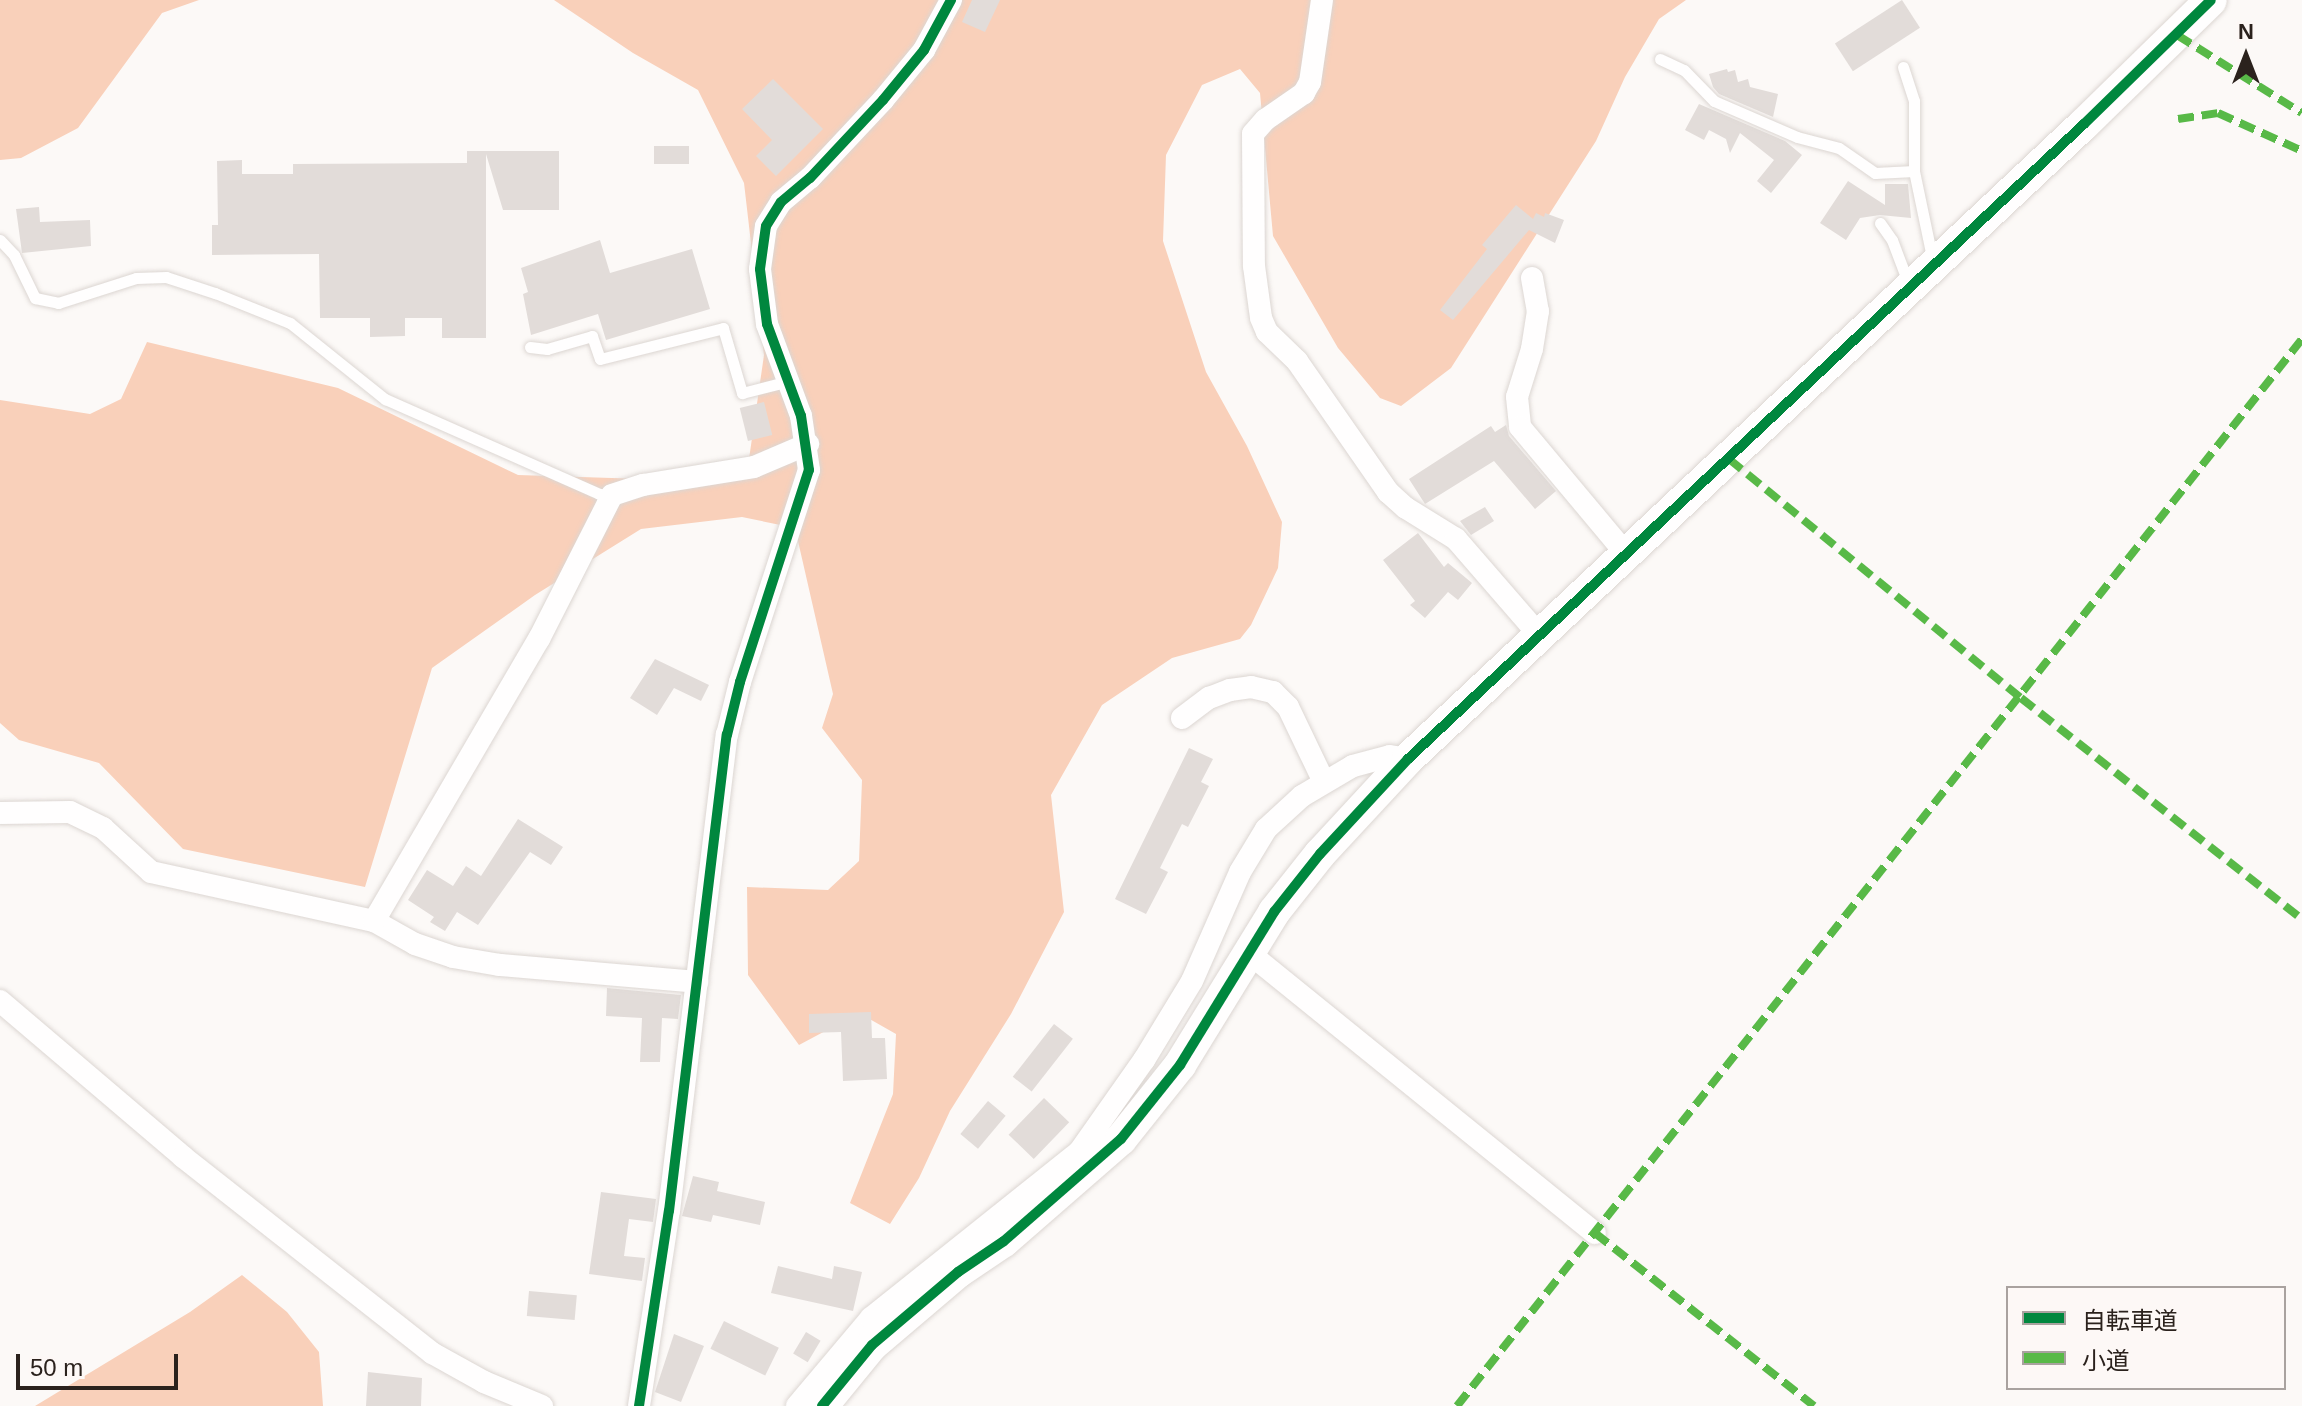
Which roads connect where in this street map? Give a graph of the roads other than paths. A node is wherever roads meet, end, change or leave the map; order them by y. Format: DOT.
graph roads {
  1 [pos="951,0"];
  2 [pos="1322,0"];
  3 [pos="2211,0"];
  4 [pos="1660,59"];
  5 [pos="1903,67"];
  6 [pos="1914,171"];
  7 [pos="1880,223"];
  8 [pos="0,240"];
  9 [pos="1934,264"];
  10 [pos="1532,278"];
  11 [pos="1910,286"];
  12 [pos="530,347"];
  13 [pos="789,380"];
  14 [pos="808,444"];
  15 [pos="612,495"];
  16 [pos="1627,555"];
  17 [pos="1541,637"];
  18 [pos="1182,718"];
  19 [pos="1408,759"];
  20 [pos="1324,782"];
  21 [pos="0,813"];
  22 [pos="374,921"];
  23 [pos="1249,953"];
  24 [pos="697,982"];
  25 [pos="0,1001"];
  26 [pos="1595,1233"];
  27 [pos="542,1406"];
  28 [pos="639,1406"];
  29 [pos="797,1406"];
  30 [pos="822,1406"];
  1 -- 13 [label="street"];
  2 -- 17 [label="street"];
  3 -- 9 [label="street"];
  4 -- 6 [label="lane"];
  5 -- 6 [label="lane"];
  6 -- 9 [label="lane"];
  7 -- 11 [label="lane"];
  8 -- 15 [label="lane"];
  9 -- 11 [label="street"];
  10 -- 16 [label="street"];
  11 -- 16 [label="street"];
  12 -- 13 [label="lane"];
  13 -- 14 [label="street"];
  14 -- 15 [label="street"];
  14 -- 24 [label="street"];
  15 -- 22 [label="street"];
  16 -- 17 [label="street"];
  17 -- 19 [label="street"];
  18 -- 20 [label="street"];
  19 -- 20 [label="street"];
  19 -- 23 [label="street"];
  20 -- 29 [label="street"];
  21 -- 22 [label="street"];
  22 -- 24 [label="street"];
  23 -- 26 [label="street"];
  23 -- 30 [label="street"];
  24 -- 28 [label="street"];
  25 -- 27 [label="street"];
}
